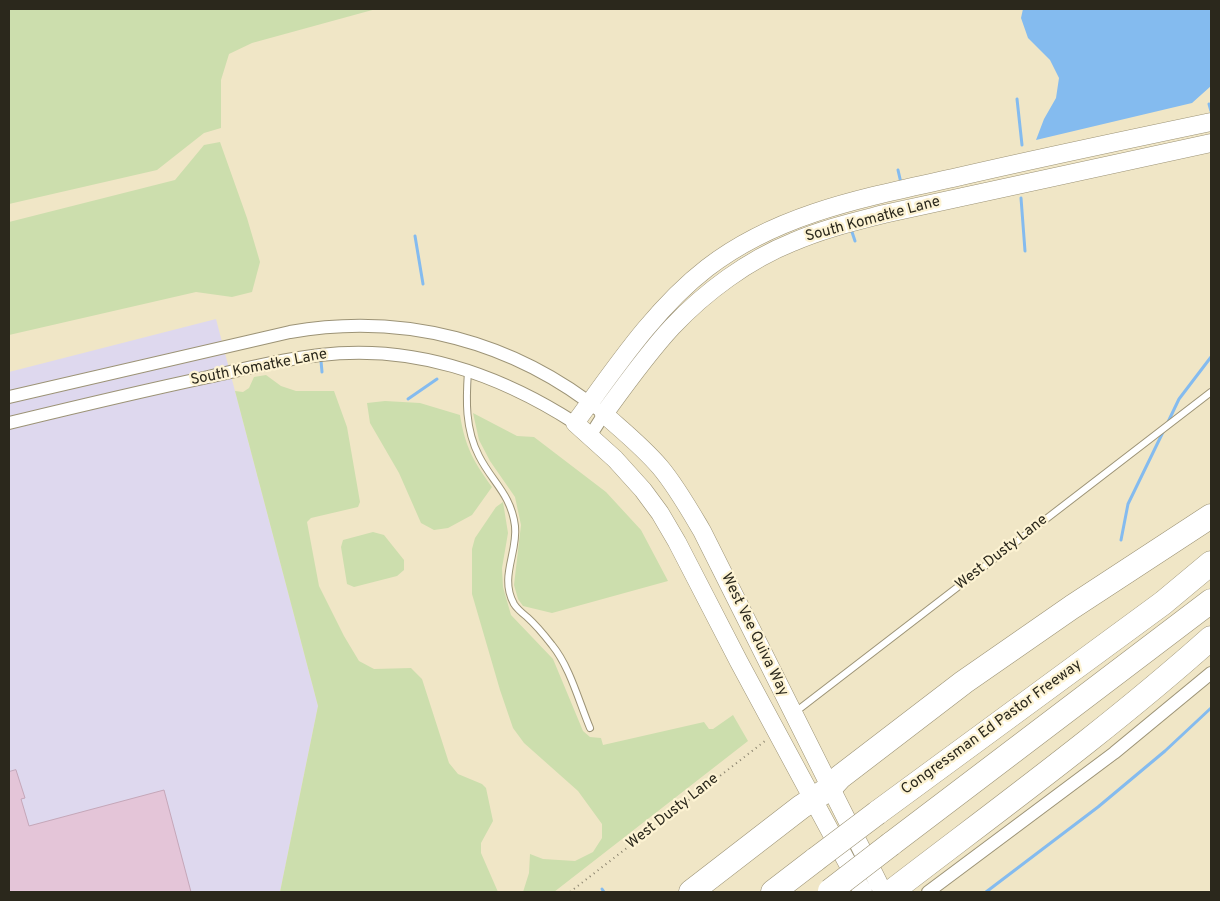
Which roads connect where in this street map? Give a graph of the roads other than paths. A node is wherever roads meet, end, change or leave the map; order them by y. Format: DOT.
graph roads {
  1 [pos="1211,122"];
  2 [pos="1211,143"];
  3 [pos="468,370"];
  4 [pos="1211,392"];
  5 [pos="9,397"];
  6 [pos="590,403"];
  7 [pos="604,414"];
  8 [pos="9,423"];
  9 [pos="575,423"];
  10 [pos="590,436"];
  11 [pos="1211,516"];
  12 [pos="1211,564"];
  13 [pos="1211,601"];
  14 [pos="1211,638"];
  15 [pos="1211,673"];
  16 [pos="793,714"];
  17 [pos="590,728"];
  18 [pos="821,794"];
  19 [pos="829,891"];
  20 [pos="691,892"];
  21 [pos="773,892"];
  22 [pos="863,892"];
  23 [pos="882,892"];
  24 [pos="890,892"];
  25 [pos="928,892"];
  1 -- 6 [label="street, South Komatke Lane"];
  2 -- 7 [label="street, South Komatke Lane"];
  3 -- 8 [label="street, South Komatke Lane"];
  3 -- 9 [label="street, South Komatke Lane"];
  3 -- 17 [label="lane"];
  4 -- 16 [label="lane, West Dusty Lane"];
  5 -- 6 [label="street, South Komatke Lane"];
  6 -- 7 [label="street, West Vee Quiva Way"];
  6 -- 9 [label="street"];
  7 -- 10 [label="street, South Komatke Lane"];
  7 -- 16 [label="street, West Vee Quiva Way"];
  9 -- 10 [label="street, South Komatke Lane"];
  10 -- 18 [label="street, West Vee Quiva Way"];
  11 -- 18 [label="highway"];
  12 -- 21 [label="highway, Congressman Ed Pastor Freeway, bridge"];
  13 -- 19 [label="highway, Congressman Ed Pastor Freeway, bridge"];
  14 -- 24 [label="highway"];
  15 -- 25 [label="street"];
  16 -- 18 [label="street, West Vee Quiva Way"];
  18 -- 20 [label="highway"];
  18 -- 22 [label="street, West Vee Quiva Way"];
  18 -- 23 [label="street, West Vee Quiva Way"];
}
